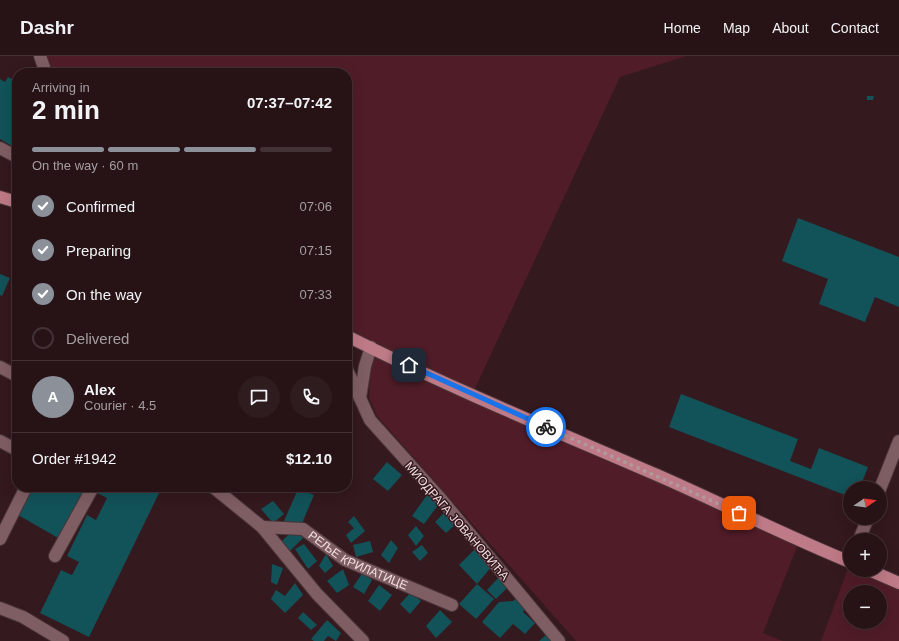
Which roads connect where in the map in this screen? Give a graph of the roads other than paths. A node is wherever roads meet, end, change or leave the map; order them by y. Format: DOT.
graph roads {
  1 [pos="40,56"];
  2 [pos="44,68"];
  3 [pos="0,148"];
  4 [pos="12,154"];
  5 [pos="0,197"];
  6 [pos="12,201"];
  7 [pos="352,338"];
  8 [pos="371,348"];
  9 [pos="0,367"];
  10 [pos="12,373"];
  11 [pos="352,381"];
  12 [pos="360,398"];
  13 [pos="0,441"];
  14 [pos="899,441"];
  15 [pos="12,447"];
  16 [pos="883,481"];
  17 [pos="24,492"];
  18 [pos="90,492"];
  19 [pos="219,492"];
  20 [pos="262,527"];
  21 [pos="0,539"];
  22 [pos="55,556"];
  23 [pos="843,559"];
  24 [pos="885,577"];
  25 [pos="899,583"];
  26 [pos="452,605"];
  27 [pos="0,608"];
  28 [pos="63,641"];
  29 [pos="363,641"];
  30 [pos="559,641"];
  1 -- 2 [label="street"];
  3 -- 4 [label="street"];
  5 -- 6 [label="main road"];
  7 -- 8 [label="main road"];
  8 -- 12 [label="street"];
  8 -- 23 [label="main road"];
  9 -- 10 [label="street"];
  11 -- 12 [label="street, МИОДРАГА ЈОВАНОВИЋА"];
  12 -- 30 [label="street, МИОДРАГА ЈОВАНОВИЋА"];
  13 -- 15 [label="street"];
  14 -- 16 [label="street"];
  17 -- 21 [label="street"];
  18 -- 22 [label="street"];
  19 -- 20 [label="street"];
  20 -- 26 [label="street, РЕЉЕ КРИЛАТИЦЕ"];
  20 -- 29 [label="street"];
  24 -- 25 [label="main road"];
  27 -- 28 [label="street"];
}
